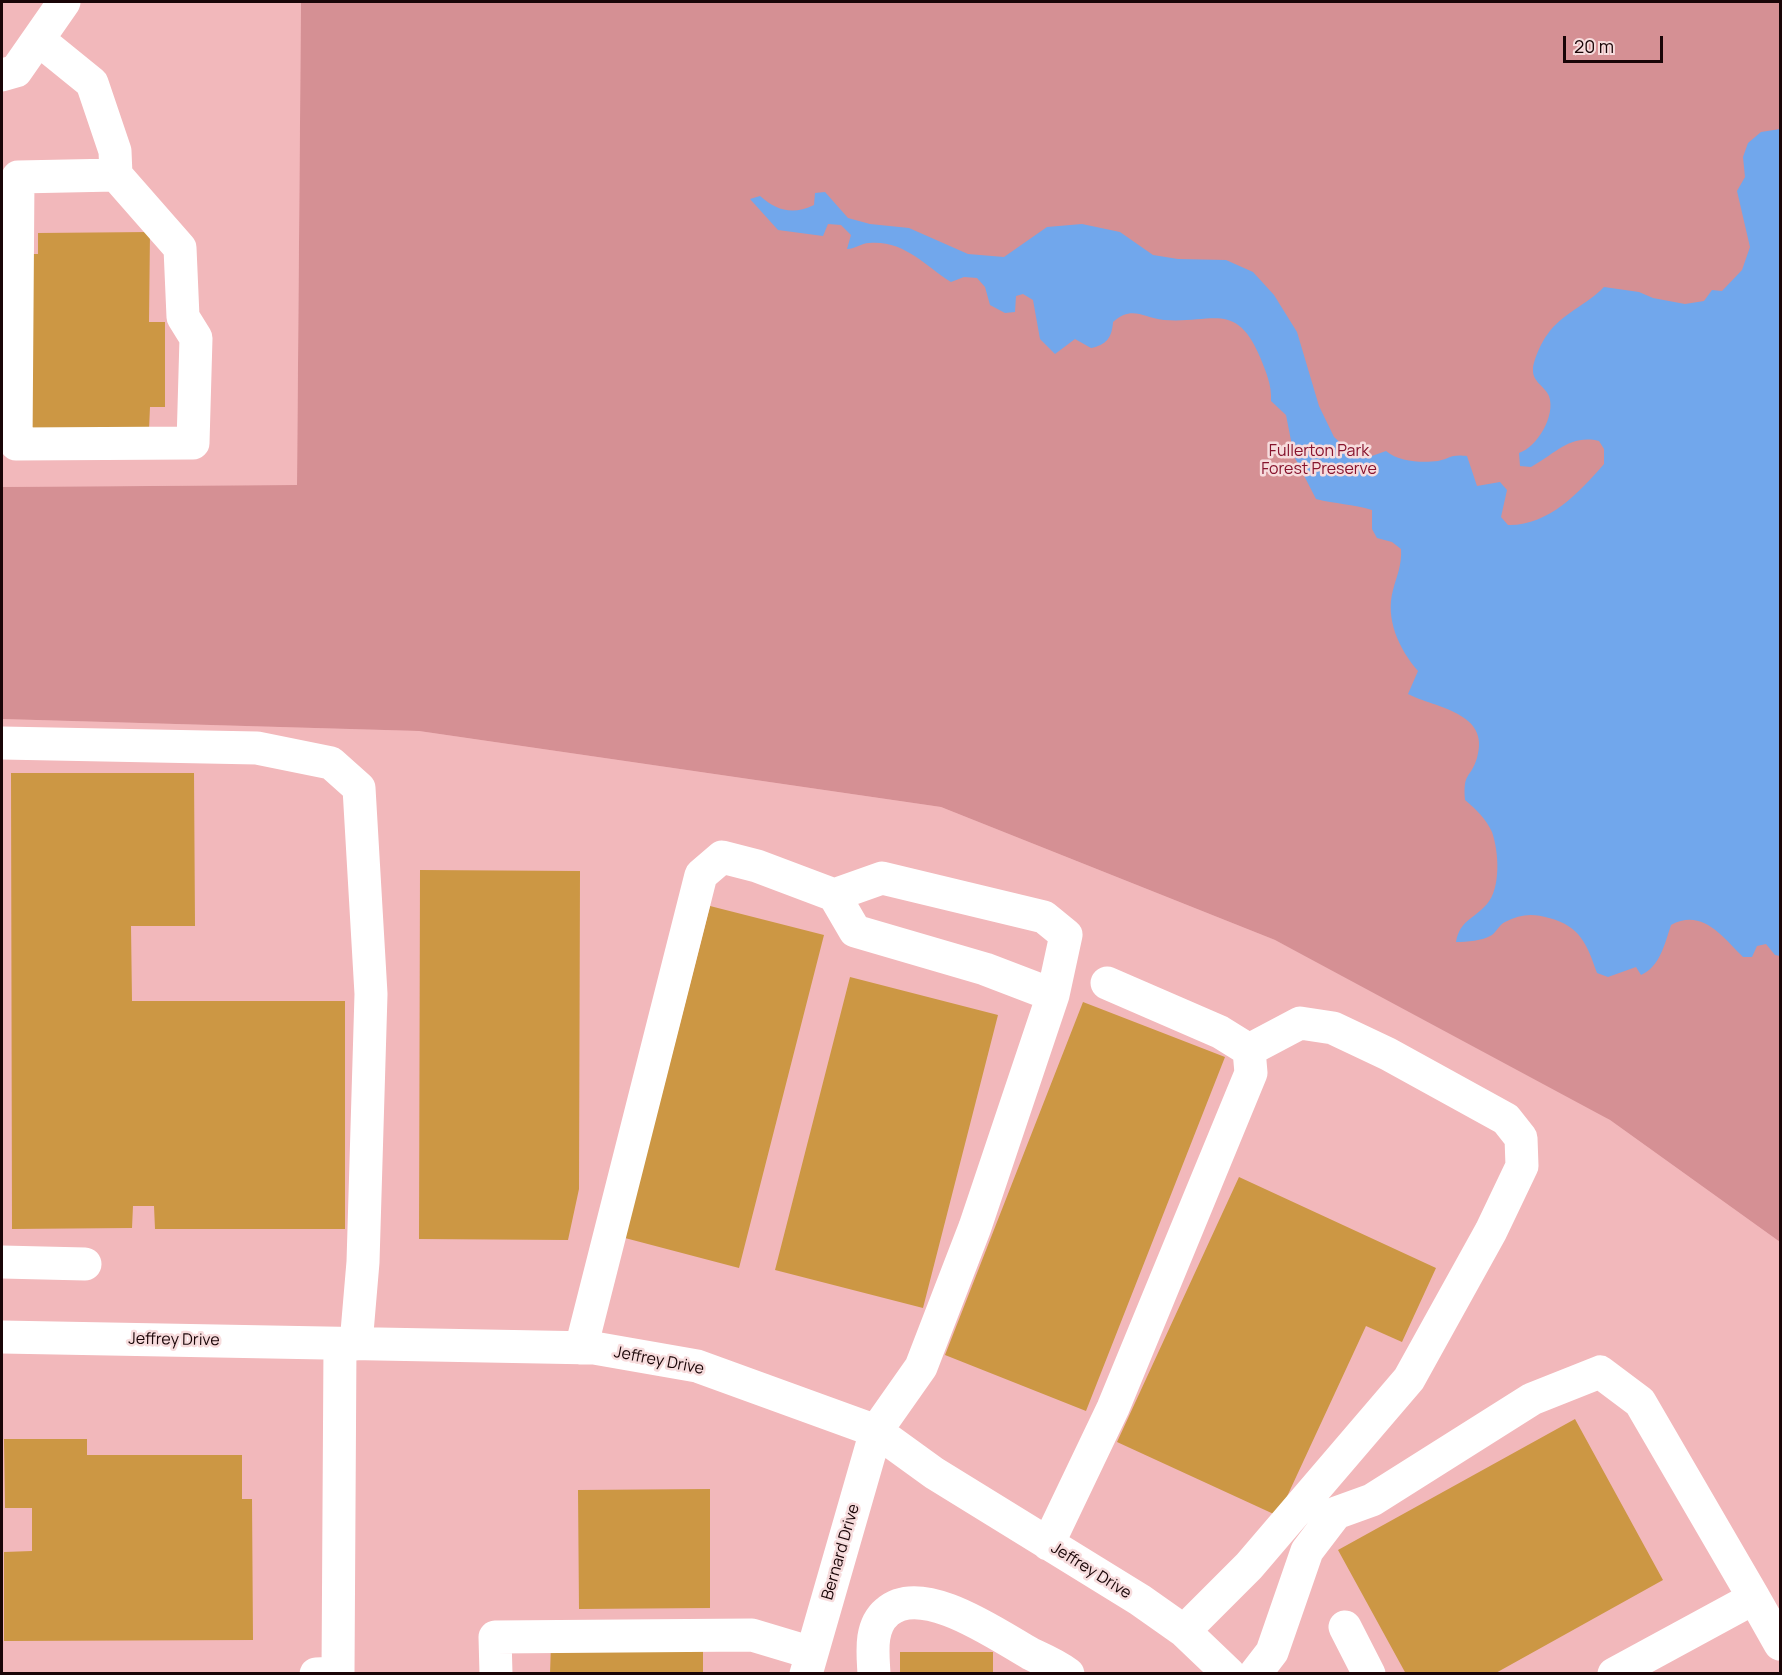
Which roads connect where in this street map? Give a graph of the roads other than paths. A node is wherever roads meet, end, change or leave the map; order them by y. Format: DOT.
graph roads {
  1 [pos="64,2"];
  2 [pos="39,40"];
  3 [pos="2,75"];
  4 [pos="116,175"];
  5 [pos="2,743"];
  6 [pos="834,895"];
  7 [pos="1107,983"];
  8 [pos="1053,995"];
  9 [pos="1249,1050"];
  10 [pos="2,1262"];
  11 [pos="85,1264"];
  12 [pos="2,1337"];
  13 [pos="348,1344"];
  14 [pos="581,1348"];
  15 [pos="876,1431"];
  16 [pos="1048,1544"];
  17 [pos="1754,1598"];
  18 [pos="1345,1627"];
  19 [pos="1184,1631"];
  20 [pos="1780,1644"];
  21 [pos="809,1663"];
  22 [pos="316,1674"];
  23 [pos="496,1674"];
  24 [pos="874,1674"];
  25 [pos="1068,1674"];
  26 [pos="1229,1674"];
  27 [pos="1255,1674"];
  28 [pos="1369,1674"];
  29 [pos="1614,1674"];
  1 -- 2 [label="street"];
  2 -- 3 [label="street"];
  2 -- 4 [label="street"];
  4 -- 4 [label="street"];
  5 -- 13 [label="street"];
  6 -- 8 [label="street"];
  6 -- 8 [label="street, Bernard Drive"];
  6 -- 14 [label="street"];
  7 -- 9 [label="street"];
  8 -- 15 [label="street, Bernard Drive"];
  9 -- 16 [label="street"];
  9 -- 19 [label="street"];
  10 -- 11 [label="street"];
  12 -- 13 [label="street, Jeffrey Drive"];
  13 -- 14 [label="street, Jeffrey Drive"];
  13 -- 22 [label="street"];
  14 -- 15 [label="street, Jeffrey Drive"];
  15 -- 16 [label="street, Jeffrey Drive"];
  15 -- 21 [label="street, Bernard Drive"];
  16 -- 19 [label="street, Jeffrey Drive"];
  17 -- 20 [label="street"];
  17 -- 27 [label="street"];
  17 -- 29 [label="street"];
  18 -- 28 [label="street"];
  19 -- 26 [label="street, Jeffrey Drive"];
  21 -- 23 [label="street"];
  24 -- 25 [label="street"];
}
